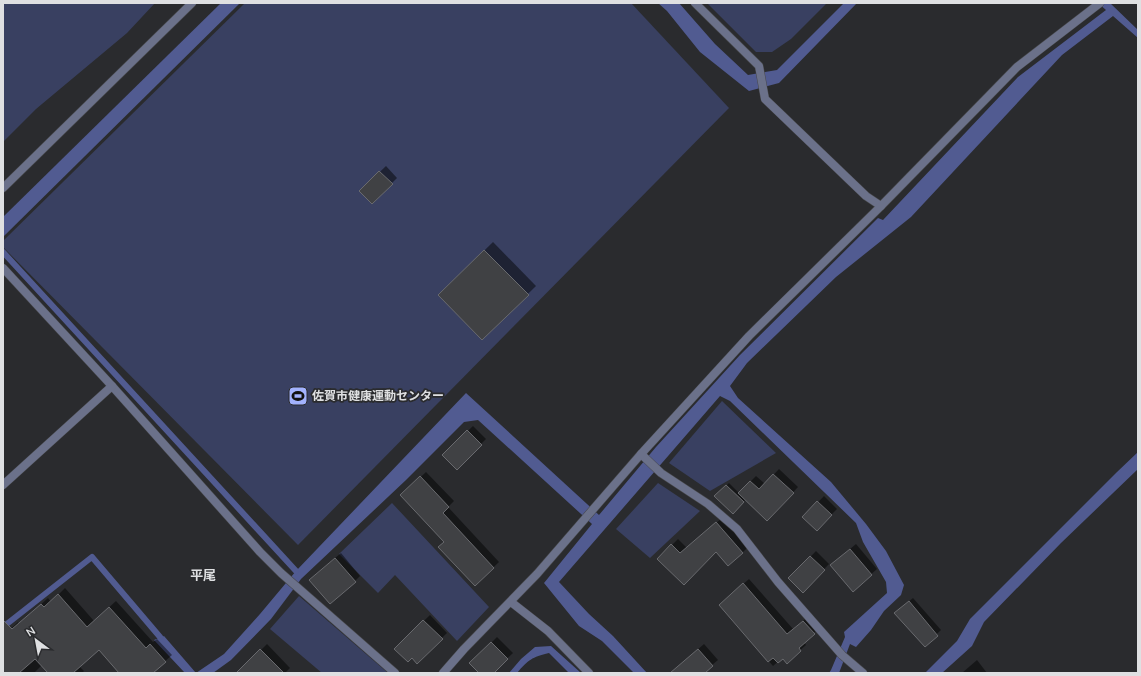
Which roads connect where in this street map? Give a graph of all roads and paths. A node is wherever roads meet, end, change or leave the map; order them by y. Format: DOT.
graph roads {
  1 [pos="192,3"];
  2 [pos="695,3"];
  3 [pos="1097,5"];
  4 [pos="3,188"];
  5 [pos="881,206"];
  6 [pos="3,268"];
  7 [pos="112,386"];
  8 [pos="641,454"];
  9 [pos="3,486"];
  10 [pos="511,602"];
  11 [pos="395,673"];
  12 [pos="443,673"];
  13 [pos="589,673"];
  14 [pos="863,673"];
  1 -- 4 [label="street"];
  2 -- 5 [label="street"];
  3 -- 5 [label="street"];
  5 -- 8 [label="street"];
  6 -- 7 [label="street"];
  7 -- 9 [label="street"];
  7 -- 11 [label="street"];
  8 -- 10 [label="street"];
  8 -- 14 [label="street"];
  10 -- 12 [label="street"];
  10 -- 13 [label="street"];
}
